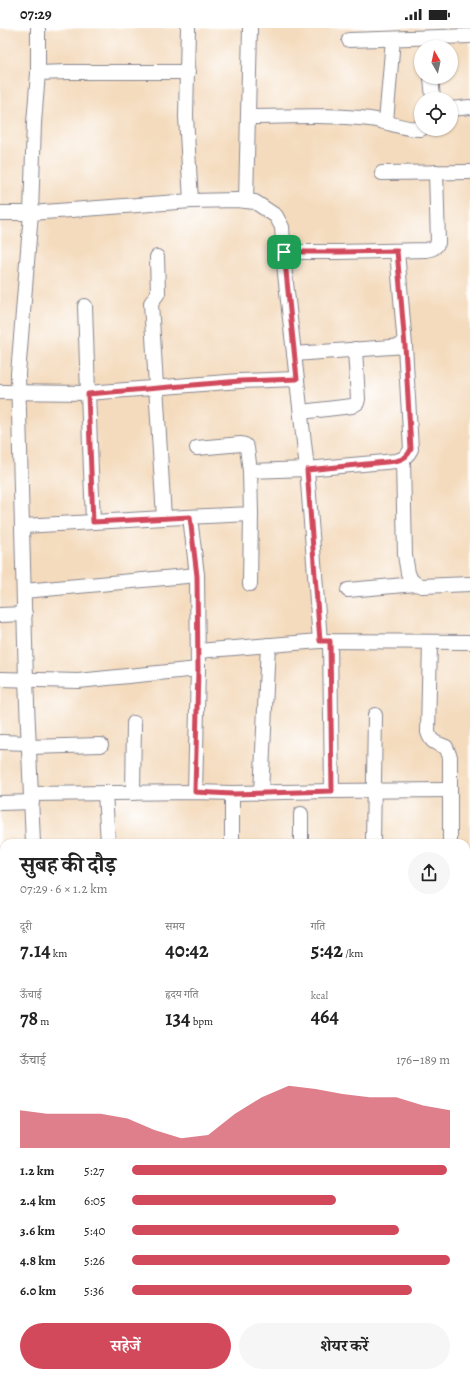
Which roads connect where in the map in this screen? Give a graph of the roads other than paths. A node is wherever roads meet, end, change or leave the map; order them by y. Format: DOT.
graph roads {
  1 [pos="38,28"];
  2 [pos="188,28"];
  3 [pos="250,28"];
  4 [pos="412,33"];
  5 [pos="467,33"];
  6 [pos="393,39"];
  7 [pos="349,40"];
  8 [pos="424,40"];
  9 [pos="437,40"];
  10 [pos="188,72"];
  11 [pos="38,73"];
  12 [pos="470,107"];
  13 [pos="458,109"];
  14 [pos="249,118"];
  15 [pos="386,122"];
  16 [pos="414,128"];
  17 [pos="436,172"];
  18 [pos="470,172"];
  19 [pos="382,173"];
  20 [pos="191,201"];
  21 [pos="246,201"];
  22 [pos="0,213"];
  23 [pos="31,214"];
  24 [pos="397,251"];
  25 [pos="284,252"];
  26 [pos="156,257"];
  27 [pos="85,306"];
  28 [pos="405,346"];
  29 [pos="355,349"];
  30 [pos="294,354"];
  31 [pos="297,379"];
  32 [pos="156,388"];
  33 [pos="0,392"];
  34 [pos="18,392"];
  35 [pos="88,394"];
  36 [pos="301,412"];
  37 [pos="197,448"];
  38 [pos="403,460"];
  39 [pos="307,470"];
  40 [pos="250,471"];
  41 [pos="251,514"];
  42 [pos="190,517"];
  43 [pos="164,518"];
  44 [pos="93,522"];
  45 [pos="23,526"];
  46 [pos="197,576"];
  47 [pos="250,584"];
  48 [pos="416,584"];
  49 [pos="470,584"];
  50 [pos="24,590"];
  51 [pos="348,590"];
  52 [pos="25,614"];
  53 [pos="0,615"];
  54 [pos="325,641"];
  55 [pos="430,642"];
  56 [pos="470,642"];
  57 [pos="268,645"];
  58 [pos="198,651"];
  59 [pos="198,669"];
  60 [pos="0,679"];
  61 [pos="26,680"];
  62 [pos="375,715"];
  63 [pos="134,723"];
  64 [pos="0,742"];
  65 [pos="29,745"];
  66 [pos="101,745"];
  67 [pos="450,790"];
  68 [pos="332,791"];
  69 [pos="373,791"];
  70 [pos="195,792"];
  71 [pos="105,793"];
  72 [pos="132,793"];
  73 [pos="261,793"];
  74 [pos="232,794"];
  75 [pos="31,798"];
  76 [pos="0,803"];
  77 [pos="301,814"];
  78 [pos="33,839"];
  79 [pos="108,839"];
  80 [pos="232,839"];
  81 [pos="301,839"];
  82 [pos="373,839"];
  83 [pos="450,839"];
  1 -- 11 [label="street"];
  2 -- 10 [label="street"];
  3 -- 14 [label="street"];
  4 -- 6 [label="street"];
  4 -- 8 [label="street"];
  5 -- 9 [label="street"];
  6 -- 7 [label="street"];
  6 -- 15 [label="street"];
  10 -- 11 [label="street"];
  10 -- 20 [label="street"];
  11 -- 23 [label="street"];
  12 -- 13 [label="street"];
  14 -- 15 [label="street"];
  14 -- 21 [label="street"];
  15 -- 16 [label="street"];
  17 -- 18 [label="street"];
  17 -- 19 [label="street"];
  17 -- 24 [label="street"];
  20 -- 21 [label="street"];
  20 -- 23 [label="street"];
  21 -- 25 [label="street"];
  22 -- 23 [label="street"];
  23 -- 34 [label="street"];
  24 -- 25 [label="street"];
  24 -- 28 [label="street"];
  25 -- 30 [label="street"];
  26 -- 32 [label="street"];
  27 -- 35 [label="street"];
  28 -- 29 [label="street"];
  28 -- 38 [label="street"];
  29 -- 30 [label="street"];
  29 -- 36 [label="street"];
  30 -- 31 [label="street"];
  31 -- 32 [label="street"];
  31 -- 36 [label="street"];
  32 -- 35 [label="street"];
  32 -- 43 [label="street"];
  33 -- 34 [label="street"];
  34 -- 35 [label="street"];
  34 -- 45 [label="street"];
  35 -- 44 [label="street"];
  36 -- 39 [label="street"];
  37 -- 40 [label="street"];
  38 -- 39 [label="street"];
  38 -- 48 [label="street"];
  39 -- 40 [label="street"];
  39 -- 54 [label="street"];
  40 -- 41 [label="street"];
  41 -- 42 [label="street"];
  41 -- 47 [label="street"];
  42 -- 43 [label="street"];
  42 -- 46 [label="street"];
  43 -- 44 [label="street"];
  44 -- 45 [label="street"];
  45 -- 50 [label="street"];
  46 -- 50 [label="street"];
  46 -- 58 [label="street"];
  48 -- 49 [label="street"];
  48 -- 51 [label="street"];
  50 -- 52 [label="street"];
  52 -- 53 [label="street"];
  52 -- 61 [label="street"];
  54 -- 55 [label="street"];
  54 -- 57 [label="street"];
  54 -- 68 [label="street"];
  55 -- 56 [label="street"];
  55 -- 67 [label="street"];
  57 -- 58 [label="street"];
  57 -- 73 [label="street"];
  58 -- 59 [label="street"];
  59 -- 61 [label="street"];
  59 -- 70 [label="street"];
  60 -- 61 [label="street"];
  61 -- 65 [label="street"];
  62 -- 69 [label="street"];
  63 -- 72 [label="street"];
  64 -- 65 [label="street"];
  65 -- 66 [label="street"];
  65 -- 75 [label="street"];
  67 -- 69 [label="street"];
  67 -- 83 [label="street"];
  68 -- 69 [label="street"];
  68 -- 73 [label="street"];
  69 -- 82 [label="street"];
  70 -- 72 [label="street"];
  70 -- 74 [label="street"];
  71 -- 72 [label="street"];
  71 -- 75 [label="street"];
  71 -- 79 [label="street"];
  73 -- 74 [label="street"];
  74 -- 80 [label="street"];
  75 -- 76 [label="street"];
  75 -- 78 [label="street"];
  77 -- 81 [label="street"];
}
